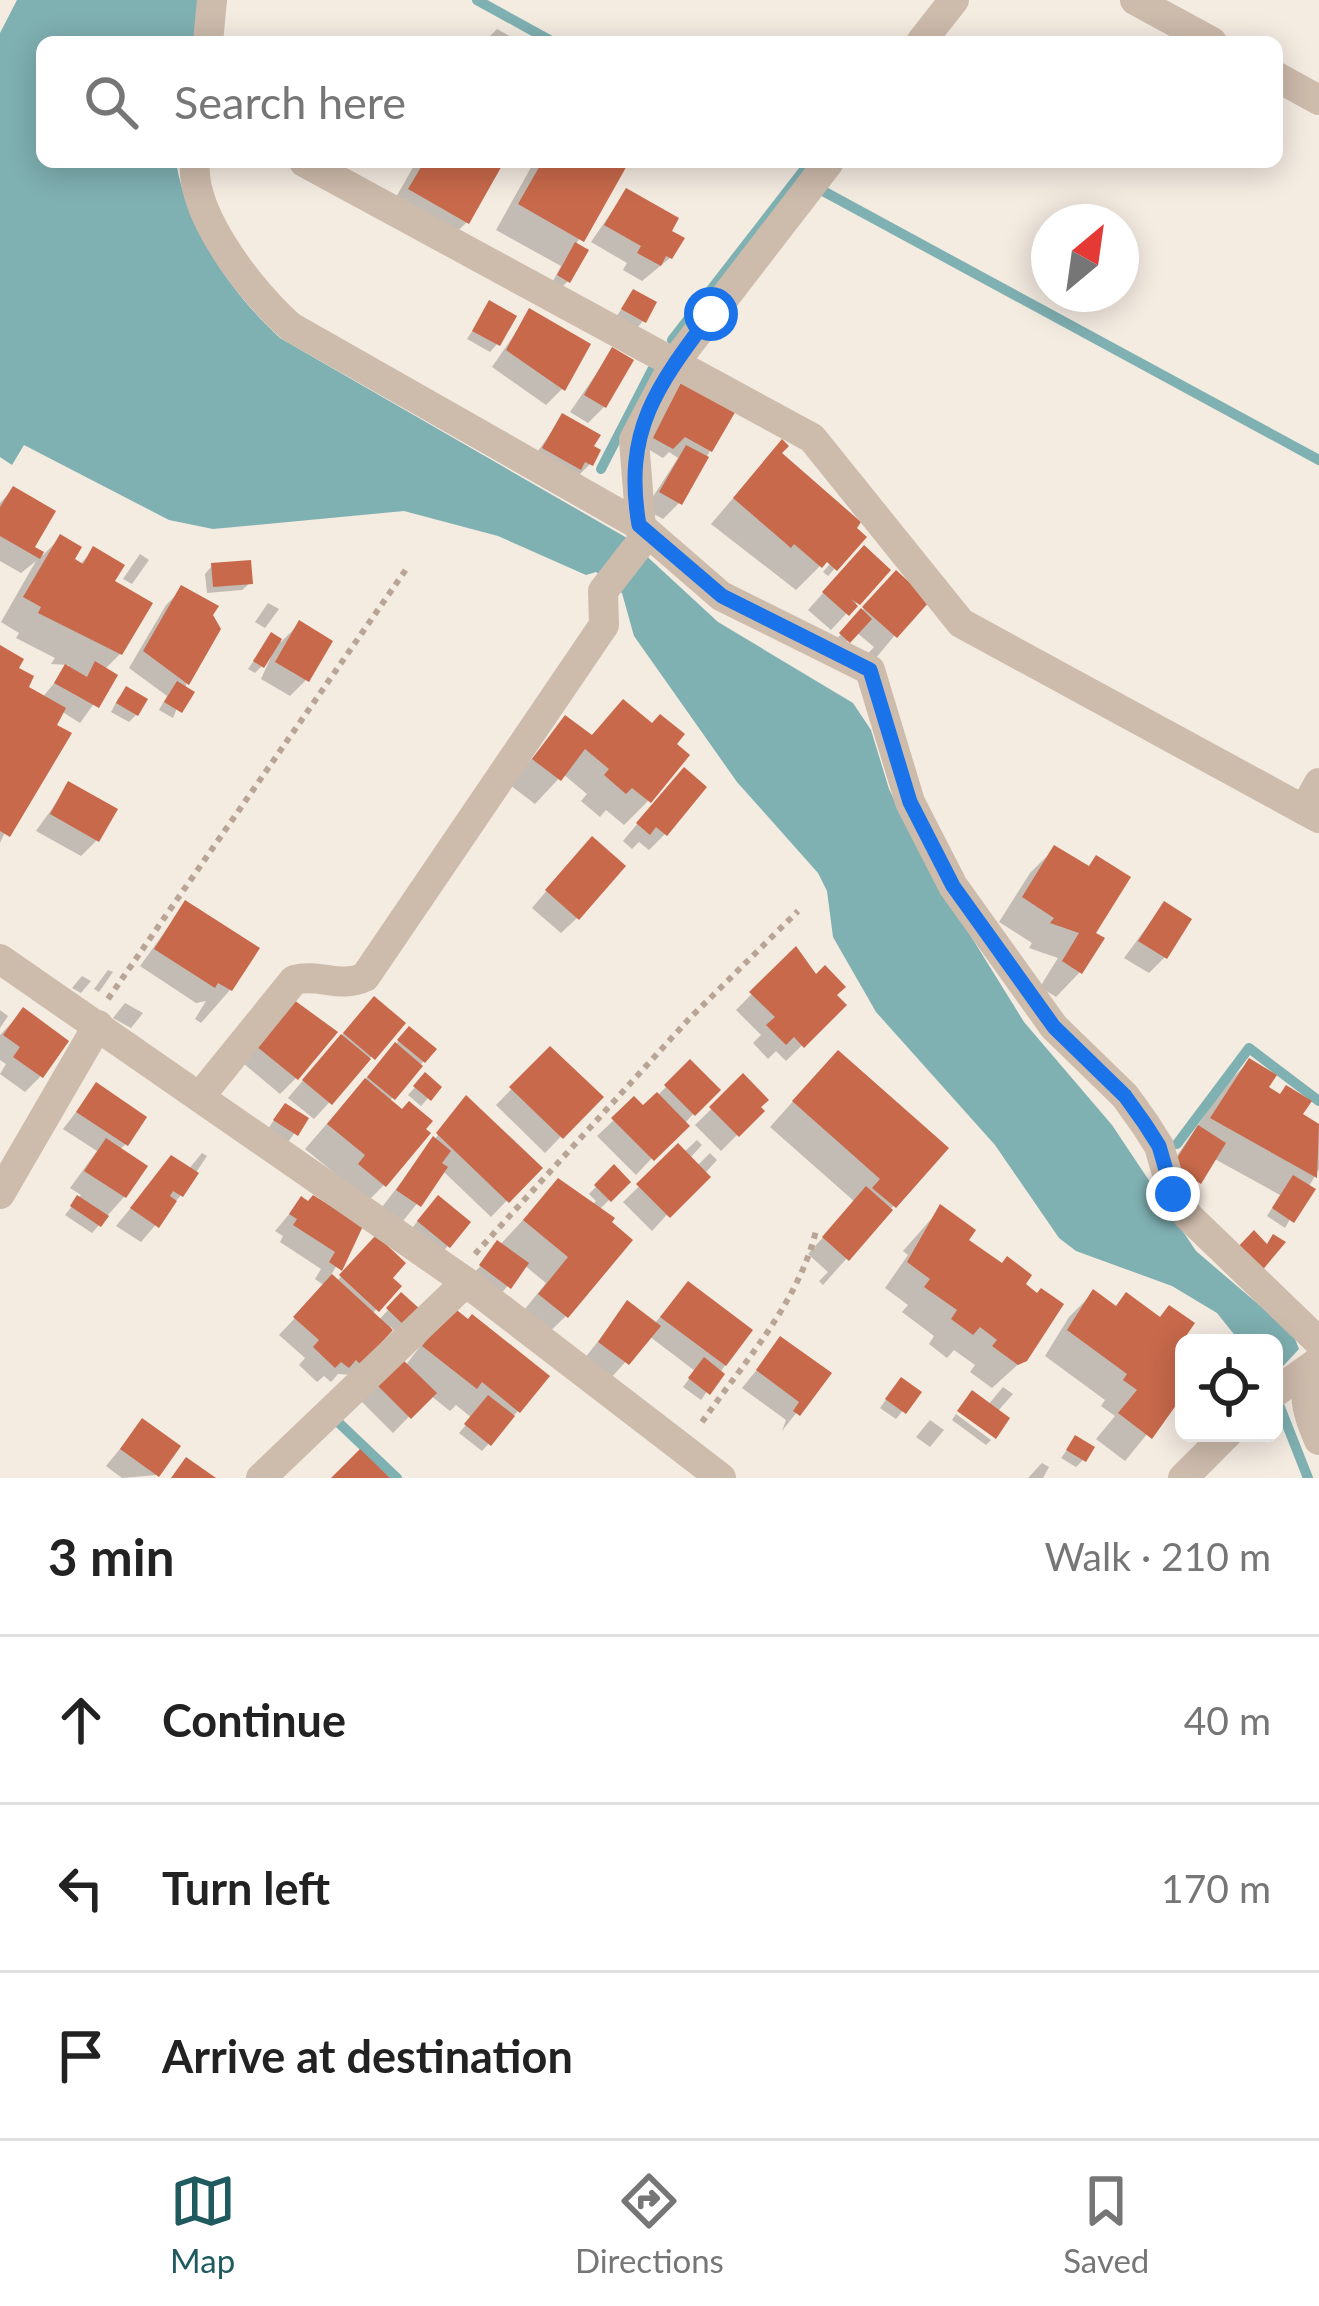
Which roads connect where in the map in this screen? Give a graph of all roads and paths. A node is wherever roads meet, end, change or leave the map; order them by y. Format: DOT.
graph roads {
  1 [pos="212,0"];
  2 [pos="954,0"];
  3 [pos="1135,0"];
  4 [pos="209,36"];
  5 [pos="927,36"];
  6 [pos="1201,36"];
  7 [pos="1283,80"];
  8 [pos="1319,100"];
  9 [pos="196,168"];
  10 [pos="315,168"];
  11 [pos="824,168"];
  12 [pos="675,362"];
  13 [pos="640,533"];
  14 [pos="406,568"];
  15 [pos="1314,804"];
  16 [pos="798,911"];
  17 [pos="0,959"];
  18 [pos="95,1023"];
  19 [pos="201,1095"];
  20 [pos="0,1194"];
  21 [pos="816,1231"];
  22 [pos="461,1278"];
  23 [pos="1318,1355"];
  24 [pos="1283,1385"];
  25 [pos="1319,1440"];
  26 [pos="1219,1442"];
  27 [pos="683,1449"];
  28 [pos="261,1478"];
  29 [pos="722,1478"];
  30 [pos="1183,1478"];
  1 -- 4 [label="street"];
  2 -- 5 [label="street"];
  3 -- 6 [label="street"];
  7 -- 8 [label="street"];
  9 -- 13 [label="street"];
  10 -- 12 [label="street"];
  11 -- 12 [label="street"];
  12 -- 13 [label="street"];
  12 -- 15 [label="street"];
  13 -- 19 [label="street"];
  13 -- 23 [label="street"];
  14 -- 18 [label="path"];
  16 -- 22 [label="path"];
  17 -- 18 [label="street"];
  18 -- 19 [label="street"];
  18 -- 20 [label="street"];
  19 -- 22 [label="street"];
  21 -- 27 [label="path"];
  22 -- 27 [label="street"];
  22 -- 28 [label="street"];
  23 -- 24 [label="street"];
  23 -- 25 [label="street"];
  26 -- 30 [label="street"];
  27 -- 29 [label="street"];
}
